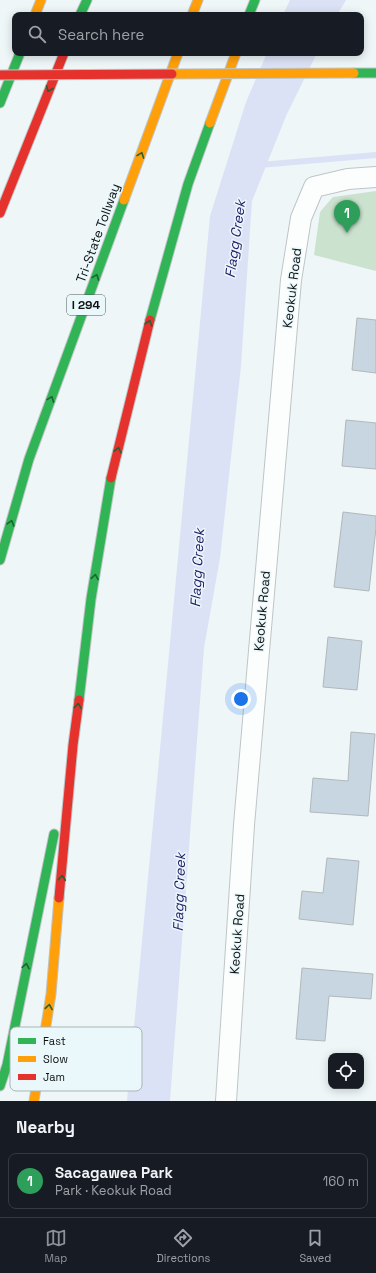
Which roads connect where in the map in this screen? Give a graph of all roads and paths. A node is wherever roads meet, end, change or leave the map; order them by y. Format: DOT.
graph roads {
  1 [pos="41,0"];
  2 [pos="87,0"];
  3 [pos="198,0"];
  4 [pos="255,1"];
  5 [pos="36,12"];
  6 [pos="81,12"];
  7 [pos="193,12"];
  8 [pos="251,12"];
  9 [pos="19,56"];
  10 [pos="63,56"];
  11 [pos="177,56"];
  12 [pos="235,56"];
  13 [pos="376,73"];
  14 [pos="0,75"];
  15 [pos="0,103"];
  16 [pos="376,178"];
  17 [pos="0,213"];
  18 [pos="0,560"];
  19 [pos="73,745"];
  20 [pos="14,1027"];
  21 [pos="46,1027"];
  22 [pos="10,1046"];
  23 [pos="0,1086"];
  24 [pos="36,1091"];
  25 [pos="34,1101"];
  26 [pos="226,1101"];
  1 -- 5 [label="main road"];
  2 -- 6 [label="main road"];
  3 -- 7 [label="main road"];
  4 -- 8 [label="main road"];
  9 -- 15 [label="main road"];
  10 -- 17 [label="main road, one-way"];
  18 -- 11 [label="main road, Tri-State Tollway / I 294, one-way"];
  19 -- 12 [label="main road, one-way"];
  13 -- 14 [label="main road, bridge"];
  16 -- 26 [label="street, Keokuk Road"];
  20 -- 19 [label="main road, one-way"];
  21 -- 19 [label="main road, one-way"];
  23 -- 22 [label="main road, one-way"];
  25 -- 24 [label="main road, one-way"];
}
